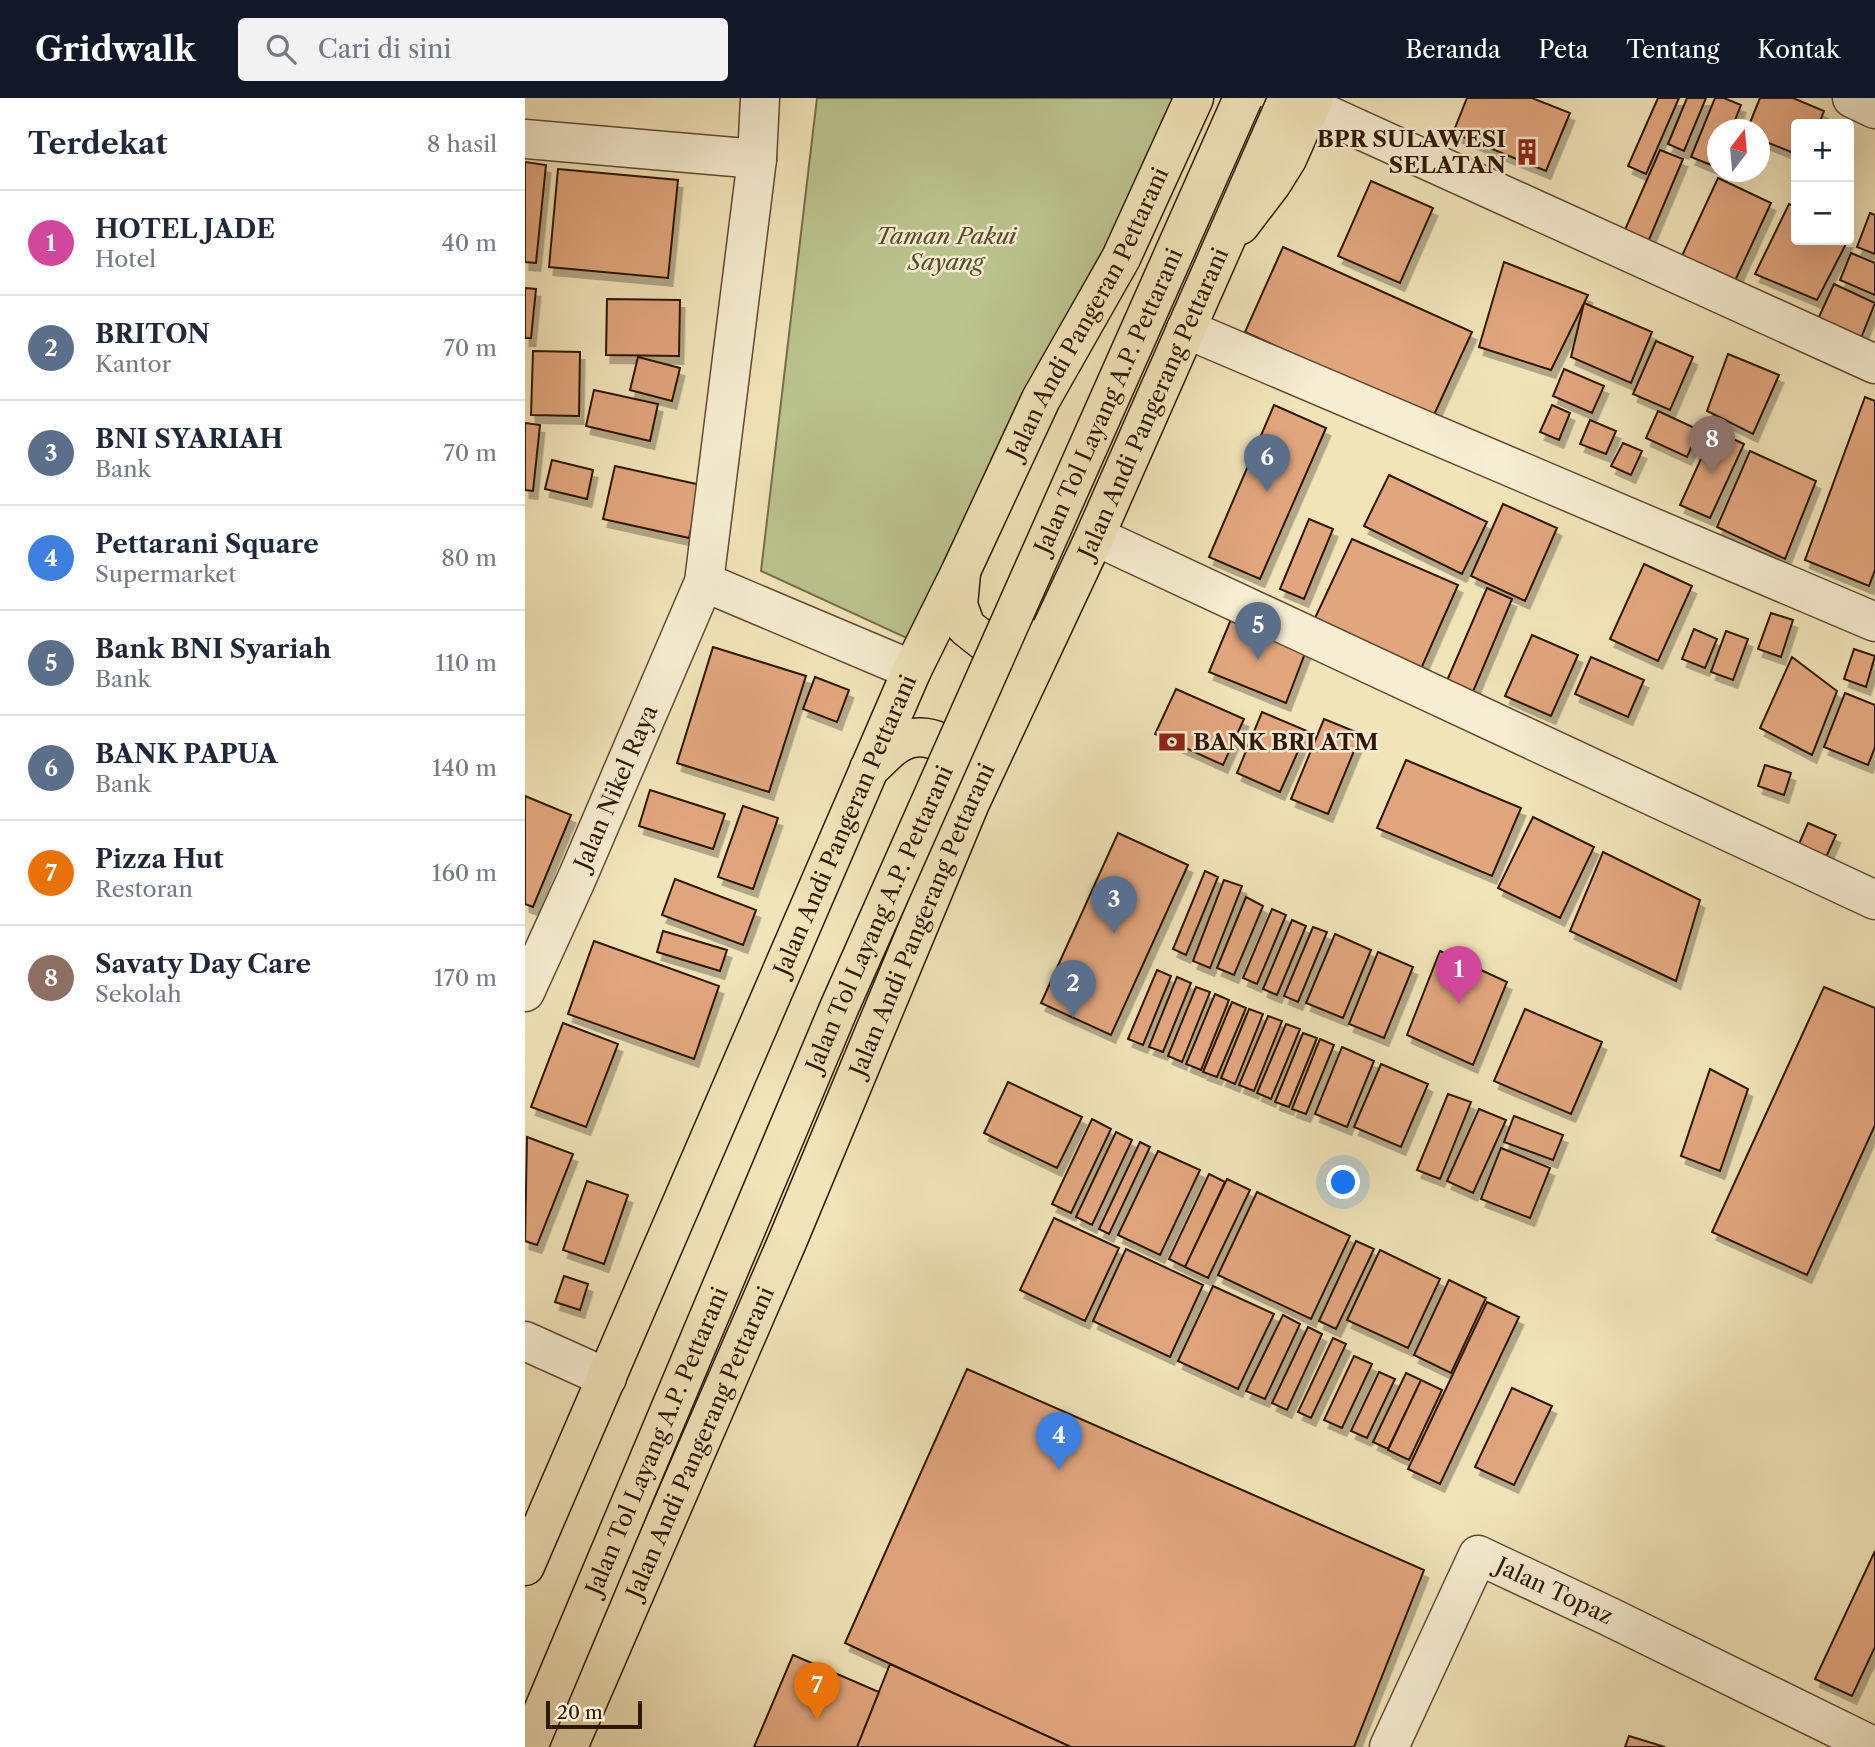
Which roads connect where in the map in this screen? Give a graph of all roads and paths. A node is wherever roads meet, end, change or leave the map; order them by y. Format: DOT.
graph roads {
  1 [pos="760,98"];
  2 [pos="1194,98"];
  3 [pos="1218,98"];
  4 [pos="1243,98"];
  5 [pos="1852,98"];
  6 [pos="1304,100"];
  7 [pos="1875,109"];
  8 [pos="525,139"];
  9 [pos="757,159"];
  10 [pos="1226,243"];
  11 [pos="1187,329"];
  12 [pos="1875,364"];
  13 [pos="1095,536"];
  14 [pos="961,571"];
  15 [pos="704,582"];
  16 [pos="1062,608"];
  17 [pos="1875,622"];
  18 [pos="912,670"];
  19 [pos="868,770"];
  20 [pos="970,803"];
  21 [pos="1875,900"];
  22 [pos="527,981"];
  23 [pos="525,1341"];
  24 [pos="607,1378"];
  25 [pos="525,1566"];
  26 [pos="525,1690"];
  27 [pos="528,1747"];
  28 [pos="568,1747"];
  29 [pos="1389,1747"];
  30 [pos="1875,1747"];
  1 -- 9 [label="street, Jalan Nikel Raya"];
  2 -- 14 [label="main road, Jalan Andi Pangeran Pettarani"];
  3 -- 26 [label="main road, Jalan Tol Layang A.P. Pettarani"];
  4 -- 27 [label="main road, Jalan Tol Layang A.P. Pettarani, bridge"];
  5 -- 7 [label="street"];
  6 -- 10 [label="main road, Jalan Andi Pangerang Pettarani"];
  6 -- 10 [label="main road"];
  6 -- 12 [label="street"];
  8 -- 9 [label="street"];
  9 -- 15 [label="street, Jalan Nikel Raya"];
  10 -- 11 [label="main road, Jalan Andi Pangerang Pettarani"];
  11 -- 13 [label="main road, Jalan Andi Pangerang Pettarani"];
  11 -- 17 [label="street"];
  13 -- 16 [label="main road, Jalan Andi Pangerang Pettarani"];
  13 -- 21 [label="street"];
  14 -- 16 [label="main road"];
  14 -- 18 [label="main road, Jalan Andi Pangeran Pettarani"];
  15 -- 18 [label="street"];
  15 -- 22 [label="street, Jalan Nikel Raya"];
  16 -- 20 [label="main road, Jalan Andi Pangerang Pettarani"];
  18 -- 19 [label="main road, Jalan Andi Pangeran Pettarani"];
  19 -- 20 [label="main road"];
  19 -- 24 [label="main road, Jalan Andi Pangeran Pettarani"];
  20 -- 28 [label="main road, Jalan Andi Pangerang Pettarani"];
  23 -- 24 [label="street"];
  24 -- 25 [label="main road, Jalan Andi Pangeran Pettarani"];
  29 -- 30 [label="street, Jalan Topaz"];
}
